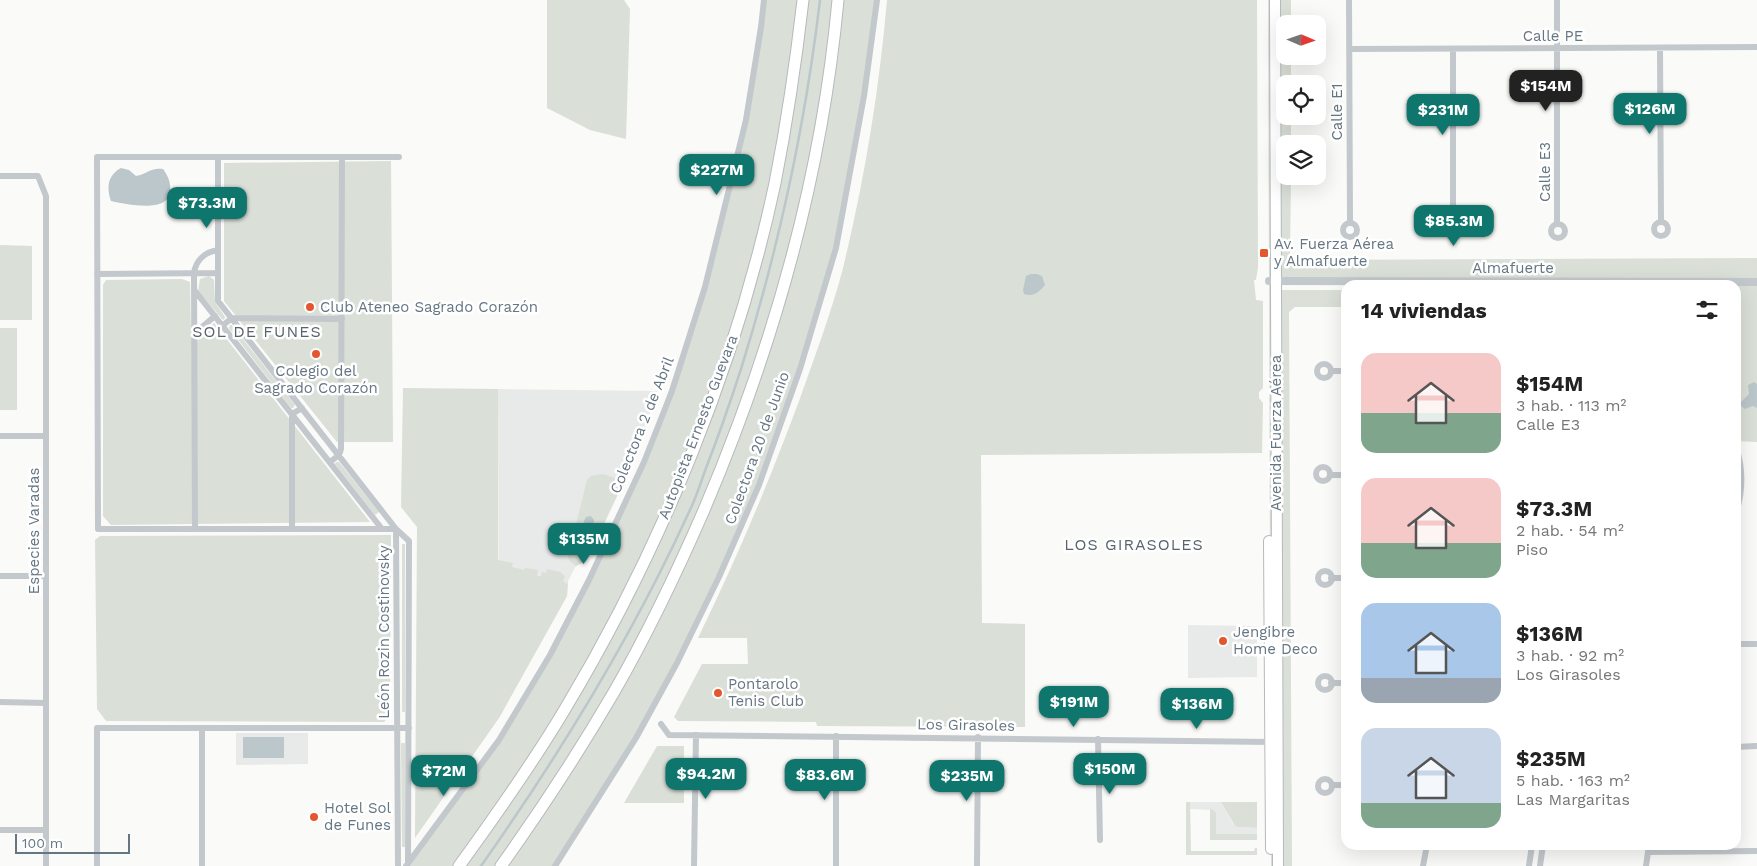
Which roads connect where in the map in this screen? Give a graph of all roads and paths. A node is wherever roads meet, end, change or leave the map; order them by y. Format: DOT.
graph roads {
  1 [pos="764,0"];
  2 [pos="803,0"];
  3 [pos="838,0"];
  4 [pos="877,0"];
  5 [pos="1268,0"];
  6 [pos="1275,0"];
  7 [pos="1349,0"];
  8 [pos="1557,0"];
  9 [pos="1757,47"];
  10 [pos="1453,48"];
  11 [pos="1557,48"];
  12 [pos="1660,48"];
  13 [pos="1350,49"];
  14 [pos="218,157"];
  15 [pos="342,157"];
  16 [pos="399,157"];
  17 [pos="0,176"];
  18 [pos="1661,222"];
  19 [pos="1350,223"];
  20 [pos="1453,223"];
  21 [pos="1557,224"];
  22 [pos="218,250"];
  23 [pos="194,273"];
  24 [pos="218,273"];
  25 [pos="97,274"];
  26 [pos="1272,282"];
  27 [pos="1341,282"];
  28 [pos="1741,282"];
  29 [pos="1757,282"];
  30 [pos="195,291"];
  31 [pos="215,316"];
  32 [pos="232,318"];
  33 [pos="342,318"];
  34 [pos="222,326"];
  35 [pos="195,333"];
  36 [pos="1331,371"];
  37 [pos="1341,371"];
  38 [pos="302,408"];
  39 [pos="292,414"];
  40 [pos="0,436"];
  41 [pos="46,436"];
  42 [pos="339,455"];
  43 [pos="330,462"];
  44 [pos="1341,474"];
  45 [pos="1330,475"];
  46 [pos="1741,477"];
  47 [pos="1741,490"];
  48 [pos="194,529"];
  49 [pos="292,529"];
  50 [pos="382,529"];
  51 [pos="396,529"];
  52 [pos="0,576"];
  53 [pos="46,576"];
  54 [pos="1332,578"];
  55 [pos="1341,578"];
  56 [pos="1741,644"];
  57 [pos="1757,644"];
  58 [pos="1331,683"];
  59 [pos="1341,683"];
  60 [pos="0,702"];
  61 [pos="46,703"];
  62 [pos="661,724"];
  63 [pos="202,728"];
  64 [pos="397,728"];
  65 [pos="408,728"];
  66 [pos="696,735"];
  67 [pos="836,736"];
  68 [pos="978,737"];
  69 [pos="1098,739"];
  70 [pos="1274,742"];
  71 [pos="1757,746"];
  72 [pos="1741,747"];
  73 [pos="1332,785"];
  74 [pos="1341,785"];
  75 [pos="0,830"];
  76 [pos="46,830"];
  77 [pos="1100,840"];
  78 [pos="1426,850"];
  79 [pos="1531,850"];
  80 [pos="1542,850"];
  81 [pos="1649,850"];
  82 [pos="1721,850"];
  83 [pos="1757,851"];
  84 [pos="407,865"];
  85 [pos="46,866"];
  86 [pos="97,866"];
  87 [pos="202,866"];
  88 [pos="398,866"];
  89 [pos="459,866"];
  90 [pos="501,866"];
  91 [pos="555,866"];
  92 [pos="694,866"];
  93 [pos="836,866"];
  94 [pos="977,866"];
  95 [pos="1271,866"];
  96 [pos="1278,866"];
  97 [pos="1423,866"];
  98 [pos="1529,866"];
  99 [pos="1540,866"];
  100 [pos="1646,866"];
  1 -- 84 [label="street, Colectora 2 de Abril"];
  2 -- 89 [label="highway, Autopista Ernesto Guevara"];
  3 -- 90 [label="highway"];
  4 -- 91 [label="street, Colectora 20 de Junio"];
  5 -- 26 [label="main road, Avenida Fuerza Aérea"];
  6 -- 26 [label="main road, Avenida Fuerza Aérea"];
  7 -- 13 [label="street, Calle E1"];
  8 -- 11 [label="street, Calle E3"];
  9 -- 12 [label="street, Calle PE"];
  10 -- 11 [label="street, Calle PE"];
  10 -- 13 [label="street, Calle PE"];
  10 -- 20 [label="street"];
  11 -- 12 [label="street, Calle PE"];
  11 -- 21 [label="street, Calle E3"];
  12 -- 18 [label="street"];
  13 -- 19 [label="street, Calle E1"];
  14 -- 15 [label="street"];
  14 -- 22 [label="street"];
  14 -- 25 [label="street"];
  15 -- 16 [label="street"];
  15 -- 33 [label="street"];
  17 -- 41 [label="street, Especies Varadas"];
  22 -- 23 [label="street"];
  22 -- 24 [label="street"];
  23 -- 24 [label="street"];
  23 -- 25 [label="street"];
  23 -- 30 [label="street"];
  24 -- 32 [label="street"];
  25 -- 48 [label="street"];
  26 -- 27 [label="street, Almafuerte"];
  26 -- 70 [label="main road, Avenida Fuerza Aérea"];
  28 -- 29 [label="street, Almafuerte"];
  30 -- 31 [label="street"];
  30 -- 35 [label="street"];
  31 -- 34 [label="street"];
  31 -- 35 [label="street"];
  32 -- 33 [label="street"];
  32 -- 34 [label="street"];
  32 -- 38 [label="street"];
  33 -- 42 [label="street"];
  34 -- 39 [label="street"];
  35 -- 48 [label="street"];
  36 -- 37 [label="street"];
  38 -- 39 [label="street"];
  38 -- 42 [label="street"];
  39 -- 43 [label="street"];
  39 -- 49 [label="street"];
  40 -- 41 [label="street"];
  41 -- 53 [label="street, Especies Varadas"];
  42 -- 43 [label="street"];
  42 -- 51 [label="street"];
  43 -- 50 [label="street"];
  44 -- 45 [label="street"];
  46 -- 47 [label="street"];
  48 -- 49 [label="street"];
  49 -- 50 [label="street"];
  50 -- 51 [label="street"];
  51 -- 64 [label="street, León Rozin Costinovsky"];
  51 -- 65 [label="street, León Rozin Costinovsky"];
  52 -- 53 [label="street"];
  53 -- 61 [label="street, Especies Varadas"];
  54 -- 55 [label="street"];
  56 -- 57 [label="street"];
  58 -- 59 [label="street"];
  60 -- 61 [label="street"];
  61 -- 76 [label="street, Especies Varadas"];
  62 -- 66 [label="street, Los Girasoles"];
  63 -- 64 [label="street"];
  63 -- 86 [label="street"];
  63 -- 87 [label="street"];
  64 -- 65 [label="street"];
  64 -- 88 [label="street, León Rozin Costinovsky"];
  65 -- 84 [label="street, León Rozin Costinovsky"];
  66 -- 67 [label="street, Los Girasoles"];
  66 -- 92 [label="street"];
  67 -- 68 [label="street, Los Girasoles"];
  67 -- 93 [label="street"];
  68 -- 69 [label="street, Los Girasoles"];
  68 -- 94 [label="street"];
  69 -- 70 [label="street, Los Girasoles"];
  69 -- 77 [label="street"];
  70 -- 95 [label="main road, Avenida Fuerza Aérea"];
  70 -- 96 [label="main road, Avenida Fuerza Aérea"];
  71 -- 72 [label="street"];
  73 -- 74 [label="street"];
  75 -- 76 [label="street"];
  76 -- 85 [label="street, Especies Varadas"];
  78 -- 97 [label="street"];
  79 -- 98 [label="street"];
  80 -- 99 [label="street"];
  81 -- 100 [label="street"];
  82 -- 83 [label="street"];
}
